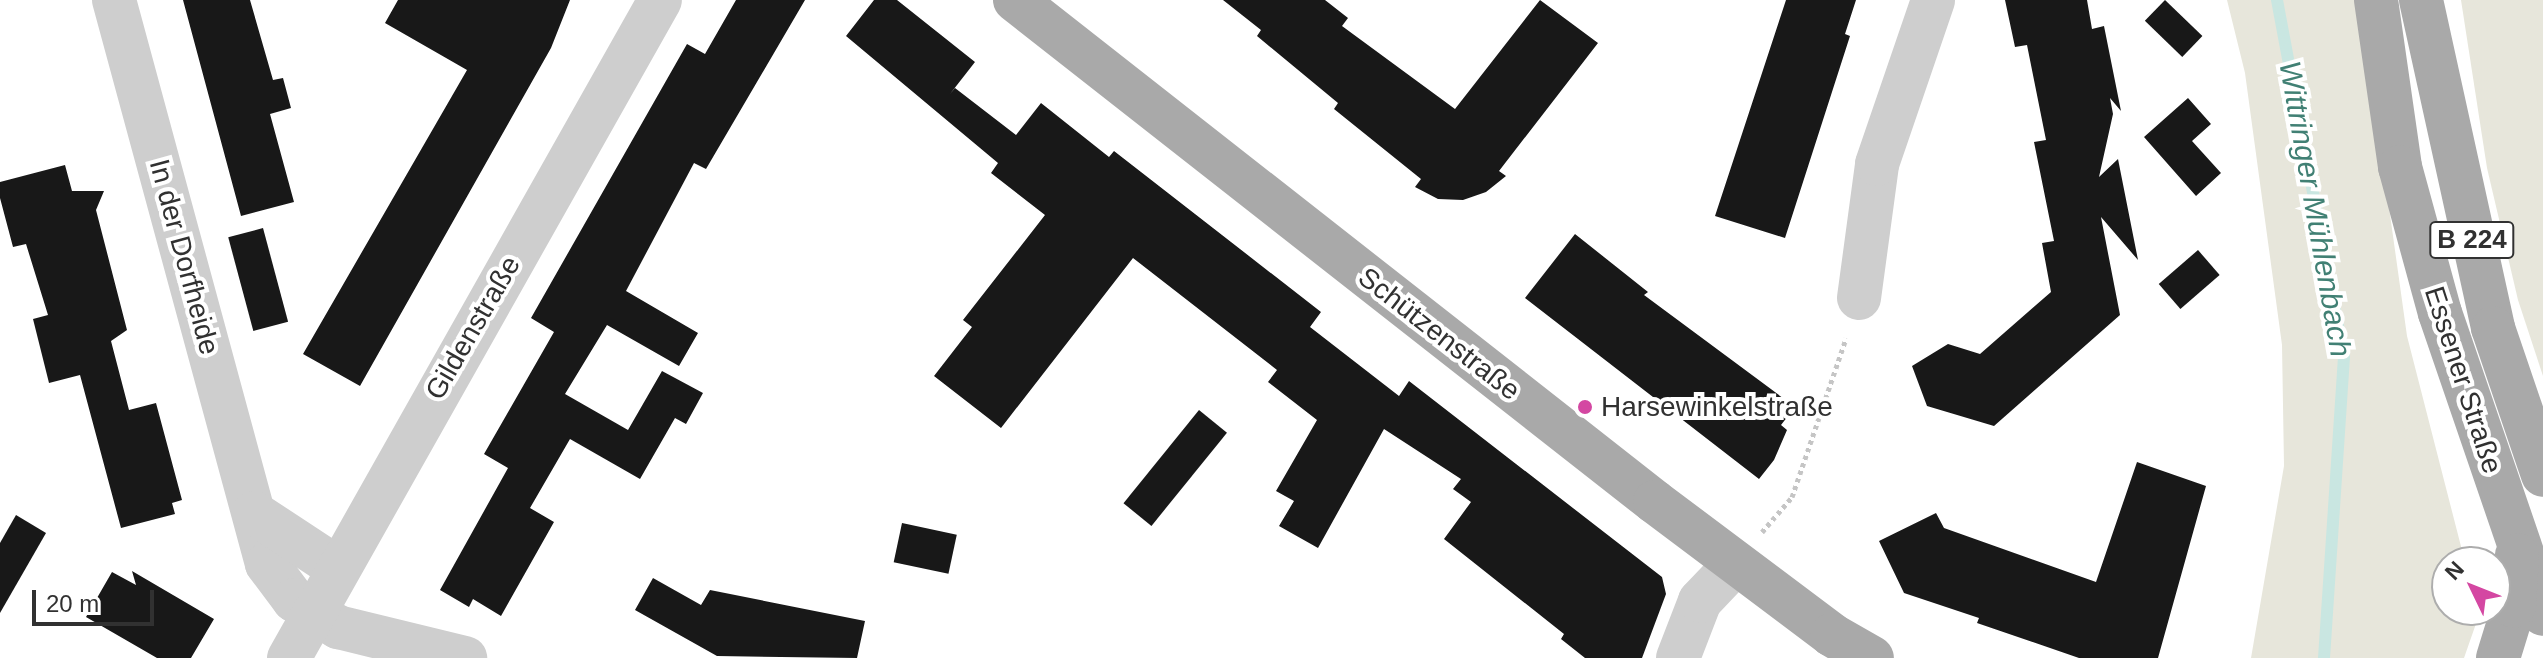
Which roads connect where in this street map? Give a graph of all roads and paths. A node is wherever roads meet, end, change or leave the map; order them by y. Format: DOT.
graph roads {
  1 [pos="114,0"];
  2 [pos="660,0"];
  3 [pos="1015,0"];
  4 [pos="1933,0"];
  5 [pos="2376,0"];
  6 [pos="2421,0"];
  7 [pos="1859,298"];
  8 [pos="2543,475"];
  9 [pos="254,513"];
  10 [pos="2517,549"];
  11 [pos="1736,563"];
  12 [pos="336,567"];
  13 [pos="2543,614"];
  14 [pos="312,615"];
  15 [pos="289,658"];
  16 [pos="465,658"];
  17 [pos="1678,658"];
  18 [pos="1872,658"];
  19 [pos="2498,658"];
  1 -- 9 [label="street, In der Dorfheide"];
  2 -- 12 [label="street, Gildenstraße"];
  3 -- 11 [label="main road, Schützenstraße"];
  4 -- 7 [label="street"];
  5 -- 10 [label="main road, Essener Straße / B 224"];
  6 -- 8 [label="main road, Essener Straße / B 224"];
  7 -- 11 [label="path"];
  9 -- 12 [label="street"];
  9 -- 14 [label="street, In der Dorfheide"];
  10 -- 13 [label="main road, Essener Straße / B 224"];
  10 -- 19 [label="main road"];
  11 -- 17 [label="street"];
  11 -- 18 [label="main road, Schützenstraße"];
  12 -- 14 [label="street, Gildenstraße"];
  14 -- 15 [label="street, Gildenstraße"];
  14 -- 16 [label="street"];
}
